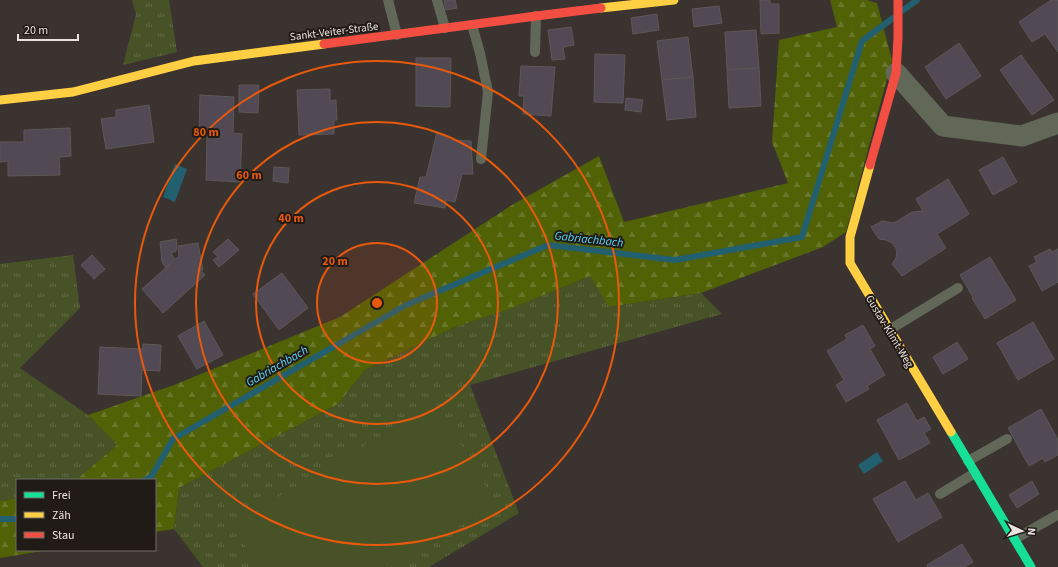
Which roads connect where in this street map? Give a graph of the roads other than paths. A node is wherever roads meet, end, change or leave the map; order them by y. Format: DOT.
graph roads {
  1 [pos="388,0"];
  2 [pos="437,0"];
  3 [pos="674,0"];
  4 [pos="898,1"];
  5 [pos="536,16"];
  6 [pos="472,25"];
  7 [pos="445,28"];
  8 [pos="397,34"];
  9 [pos="535,52"];
  10 [pos="896,73"];
  11 [pos="0,100"];
  12 [pos="1058,123"];
  13 [pos="481,159"];
  14 [pos="958,288"];
  15 [pos="889,330"];
  16 [pos="1007,439"];
  17 [pos="968,462"];
  18 [pos="975,473"];
  19 [pos="940,494"];
  20 [pos="1057,516"];
  21 [pos="1015,539"];
  22 [pos="1031,567"];
  1 -- 8 [label="lane"];
  2 -- 7 [label="lane"];
  3 -- 5 [label="street, Sankt-Veiter-Straße"];
  4 -- 10 [label="street, Gustav-Klimt-Weg"];
  5 -- 6 [label="street, Sankt-Veiter-Straße"];
  5 -- 9 [label="lane"];
  6 -- 7 [label="street, Sankt-Veiter-Straße"];
  6 -- 13 [label="lane"];
  7 -- 8 [label="street, Sankt-Veiter-Straße"];
  8 -- 11 [label="street, Sankt-Veiter-Straße"];
  10 -- 12 [label="street"];
  10 -- 15 [label="street, Gustav-Klimt-Weg"];
  14 -- 15 [label="lane"];
  15 -- 17 [label="street, Gustav-Klimt-Weg"];
  16 -- 17 [label="lane"];
  17 -- 18 [label="street, Gustav-Klimt-Weg"];
  18 -- 19 [label="lane"];
  18 -- 21 [label="street, Gustav-Klimt-Weg"];
  20 -- 21 [label="lane"];
  21 -- 22 [label="street, Gustav-Klimt-Weg"];
}
